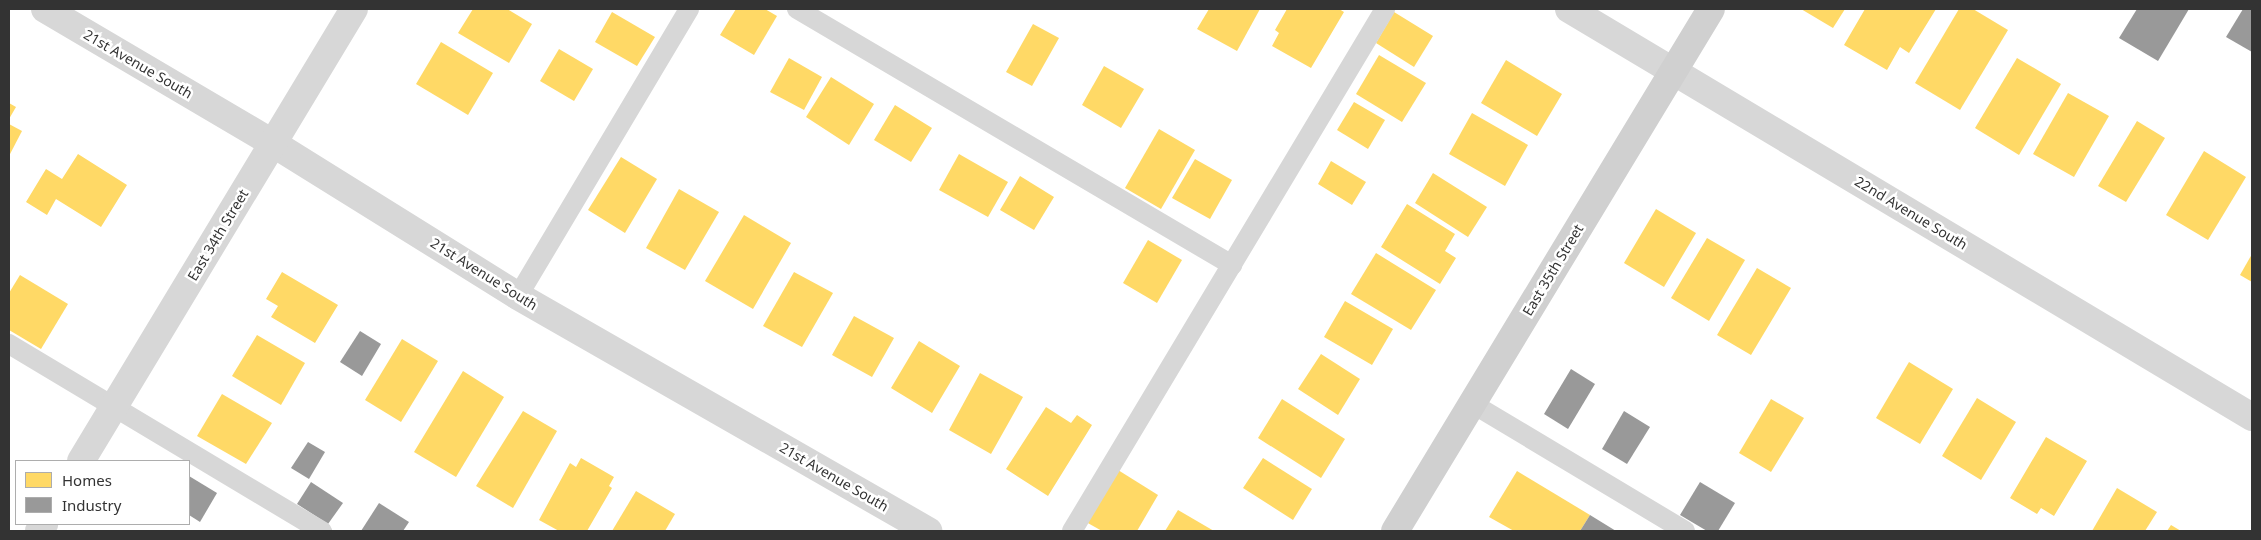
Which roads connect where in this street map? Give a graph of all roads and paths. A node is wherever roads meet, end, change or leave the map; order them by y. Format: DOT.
graph roads {
  1 [pos="45,9"];
  2 [pos="354,9"];
  3 [pos="689,9"];
  4 [pos="798,9"];
  5 [pos="1385,9"];
  6 [pos="1569,9"];
  7 [pos="1711,9"];
  8 [pos="1674,70"];
  9 [pos="274,144"];
  10 [pos="1232,265"];
  11 [pos="518,296"];
  12 [pos="9,344"];
  13 [pos="1473,404"];
  14 [pos="114,407"];
  15 [pos="2252,417"];
  16 [pos="82,460"];
  17 [pos="322,531"];
  18 [pos="928,531"];
  19 [pos="1072,531"];
  20 [pos="1395,531"];
  21 [pos="1686,531"];
  1 -- 9 [label="street, 21st Avenue South"];
  2 -- 9 [label="street, East 34th Street"];
  3 -- 11 [label="lane"];
  4 -- 10 [label="lane"];
  5 -- 10 [label="lane"];
  6 -- 8 [label="street, 22nd Avenue South"];
  7 -- 8 [label="street, East 35th Street"];
  8 -- 13 [label="street, East 35th Street"];
  8 -- 15 [label="street, 22nd Avenue South"];
  9 -- 11 [label="street, 21st Avenue South"];
  9 -- 14 [label="street, East 34th Street"];
  10 -- 19 [label="lane"];
  11 -- 18 [label="street, 21st Avenue South"];
  12 -- 14 [label="lane"];
  13 -- 20 [label="street, East 35th Street"];
  13 -- 21 [label="lane"];
  14 -- 16 [label="street, East 34th Street"];
  14 -- 17 [label="lane"];
}
